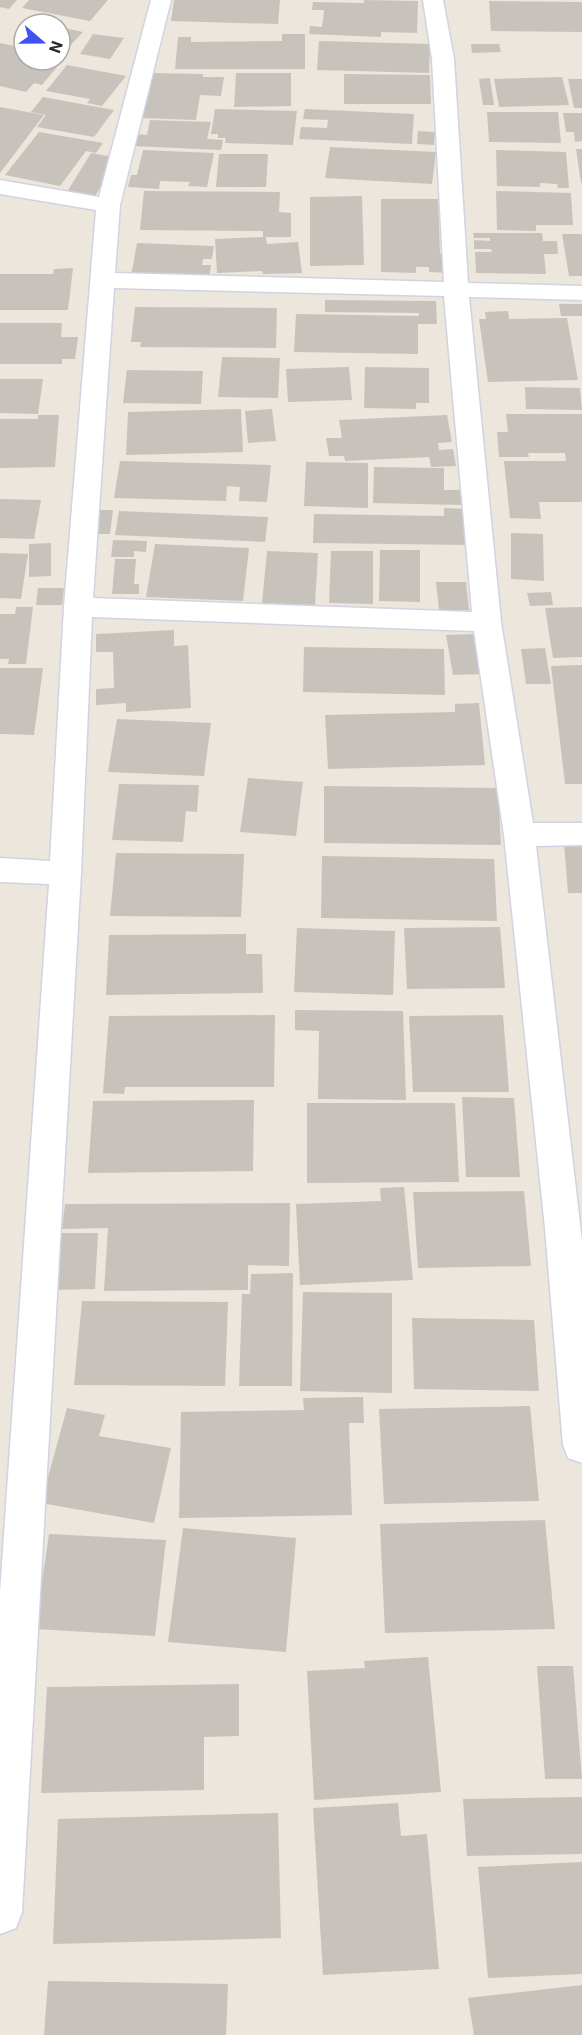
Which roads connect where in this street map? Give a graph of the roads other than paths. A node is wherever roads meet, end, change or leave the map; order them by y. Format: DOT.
graph roads {
  1 [pos="161,0"];
  2 [pos="433,0"];
  3 [pos="0,187"];
  4 [pos="108,205"];
  5 [pos="102,280"];
  6 [pos="456,291"];
  7 [pos="582,293"];
  8 [pos="78,607"];
  9 [pos="487,622"];
  10 [pos="582,834"];
  11 [pos="519,835"];
  12 [pos="0,870"];
  13 [pos="65,873"];
  14 [pos="573,1228"];
  15 [pos="582,1445"];
  16 [pos="1,1889"];
  1 -- 4 [label="street"];
  2 -- 6 [label="street"];
  3 -- 4 [label="street"];
  4 -- 5 [label="street"];
  5 -- 6 [label="street"];
  5 -- 8 [label="street"];
  6 -- 7 [label="street"];
  6 -- 9 [label="street"];
  8 -- 9 [label="street"];
  8 -- 13 [label="street"];
  9 -- 11 [label="street"];
  10 -- 11 [label="street"];
  11 -- 14 [label="street"];
  12 -- 13 [label="street"];
  13 -- 16 [label="street"];
  14 -- 15 [label="street"];
}
